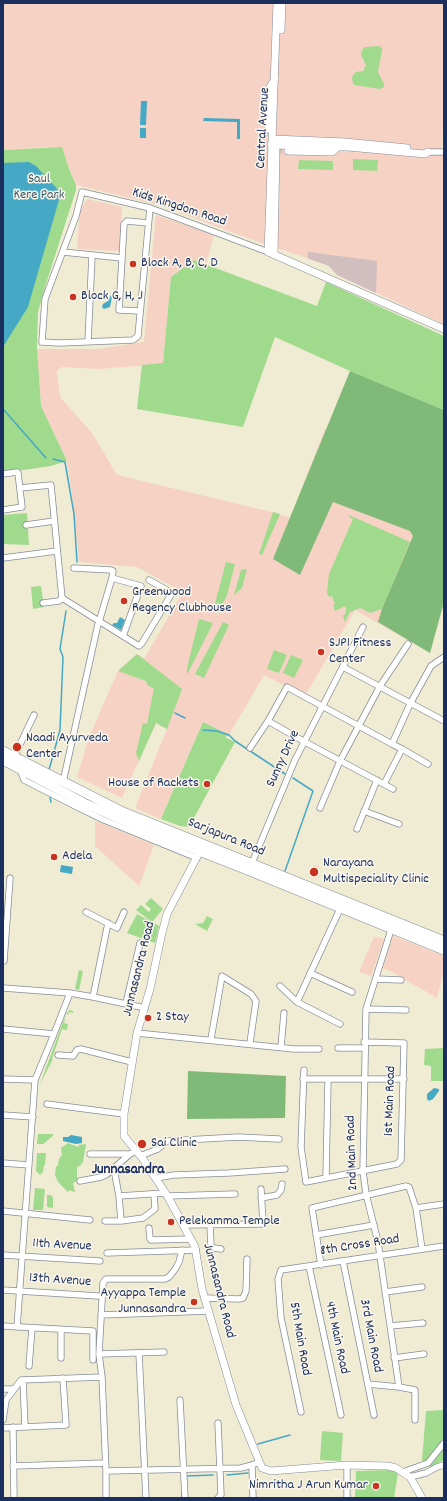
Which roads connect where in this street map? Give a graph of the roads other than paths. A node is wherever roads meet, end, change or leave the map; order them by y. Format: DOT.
graph roads {
  1 [pos="277,3"];
  2 [pos="282,3"];
  3 [pos="275,79"];
  4 [pos="268,129"];
  5 [pos="274,142"];
  6 [pos="342,146"];
  7 [pos="288,151"];
  8 [pos="428,152"];
  9 [pos="444,152"];
  10 [pos="150,208"];
  11 [pos="148,223"];
  12 [pos="63,252"];
  13 [pos="271,253"];
  14 [pos="92,256"];
  15 [pos="122,258"];
  16 [pos="140,311"];
  17 [pos="444,329"];
  18 [pos="88,342"];
  19 [pos="3,474"];
  20 [pos="20,488"];
  21 [pos="3,510"];
  22 [pos="54,521"];
  23 [pos="26,524"];
  24 [pos="57,551"];
  25 [pos="3,558"];
  26 [pos="74,568"];
  27 [pos="112,578"];
  28 [pos="149,580"];
  29 [pos="62,598"];
  30 [pos="43,603"];
  31 [pos="98,623"];
  32 [pos="363,627"];
  33 [pos="123,636"];
  34 [pos="408,644"];
  35 [pos="444,657"];
  36 [pos="343,667"];
  37 [pos="380,686"];
  38 [pos="410,704"];
  39 [pos="323,706"];
  40 [pos="34,715"];
  41 [pos="268,721"];
  42 [pos="444,721"];
  43 [pos="358,726"];
  44 [pos="305,742"];
  45 [pos="392,744"];
  46 [pos="250,748"];
  47 [pos="402,749"];
  48 [pos="3,751"];
  49 [pos="14,757"];
  50 [pos="3,760"];
  51 [pos="340,760"];
  52 [pos="428,764"];
  53 [pos="377,780"];
  54 [pos="63,782"];
  55 [pos="384,784"];
  56 [pos="393,788"];
  57 [pos="82,806"];
  58 [pos="320,808"];
  59 [pos="364,810"];
  60 [pos="399,824"];
  61 [pos="143,825"];
  62 [pos="357,829"];
  63 [pos="199,855"];
  64 [pos="252,863"];
  65 [pos="10,878"];
  66 [pos="3,893"];
  67 [pos="10,893"];
  68 [pos="340,909"];
  69 [pos="86,912"];
  70 [pos="124,912"];
  71 [pos="108,923"];
  72 [pos="394,926"];
  73 [pos="444,941"];
  74 [pos="140,943"];
  75 [pos="444,950"];
  76 [pos="4,961"];
  77 [pos="310,973"];
  78 [pos="376,979"];
  79 [pos="401,980"];
  80 [pos="280,986"];
  81 [pos="3,988"];
  82 [pos="352,992"];
  83 [pos="70,994"];
  84 [pos="93,997"];
  85 [pos="297,1002"];
  86 [pos="126,1003"];
  87 [pos="145,1008"];
  88 [pos="366,1010"];
  89 [pos="406,1010"];
  90 [pos="284,1013"];
  91 [pos="340,1024"];
  92 [pos="3,1029"];
  93 [pos="137,1033"];
  94 [pos="54,1034"];
  95 [pos="211,1039"];
  96 [pos="250,1043"];
  97 [pos="364,1045"];
  98 [pos="281,1047"];
  99 [pos="338,1048"];
  100 [pos="319,1049"];
  101 [pos="58,1055"];
  102 [pos="132,1062"];
  103 [pos="304,1070"];
  104 [pos="3,1079"];
  105 [pos="303,1079"];
  106 [pos="364,1079"];
  107 [pos="35,1080"];
  108 [pos="328,1080"];
  109 [pos="404,1080"];
  110 [pos="47,1104"];
  111 [pos="124,1114"];
  112 [pos="3,1115"];
  113 [pos="33,1117"];
  114 [pos="279,1139"];
  115 [pos="135,1153"];
  116 [pos="90,1154"];
  117 [pos="3,1163"];
  118 [pos="29,1165"];
  119 [pos="285,1168"];
  120 [pos="114,1169"];
  121 [pos="363,1170"];
  122 [pos="326,1177"];
  123 [pos="156,1178"];
  124 [pos="80,1181"];
  125 [pos="282,1184"];
  126 [pos="261,1189"];
  127 [pos="154,1194"];
  128 [pos="166,1194"];
  129 [pos="235,1194"];
  130 [pos="366,1194"];
  131 [pos="119,1196"];
  132 [pos="261,1198"];
  133 [pos="444,1204"];
  134 [pos="416,1208"];
  135 [pos="3,1212"];
  136 [pos="26,1213"];
  137 [pos="90,1220"];
  138 [pos="105,1221"];
  139 [pos="121,1221"];
  140 [pos="184,1225"];
  141 [pos="210,1225"];
  142 [pos="374,1225"];
  143 [pos="149,1228"];
  144 [pos="316,1236"];
  145 [pos="191,1239"];
  146 [pos="444,1246"];
  147 [pos="221,1249"];
  148 [pos="422,1249"];
  149 [pos="182,1250"];
  150 [pos="196,1250"];
  151 [pos="107,1253"];
  152 [pos="3,1255"];
  153 [pos="380,1255"];
  154 [pos="23,1256"];
  155 [pos="247,1259"];
  156 [pos="100,1261"];
  157 [pos="343,1261"];
  158 [pos="321,1265"];
  159 [pos="309,1266"];
  160 [pos="280,1270"];
  161 [pos="422,1287"];
  162 [pos="3,1290"];
  163 [pos="20,1290"];
  164 [pos="385,1292"];
  165 [pos="98,1296"];
  166 [pos="204,1298"];
  167 [pos="208,1311"];
  168 [pos="101,1315"];
  169 [pos="423,1322"];
  170 [pos="3,1326"];
  171 [pos="390,1326"];
  172 [pos="17,1327"];
  173 [pos="32,1328"];
  174 [pos="61,1330"];
  175 [pos="164,1352"];
  176 [pos="139,1353"];
  177 [pos="99,1354"];
  178 [pos="424,1354"];
  179 [pos="61,1358"];
  180 [pos="394,1358"];
  181 [pos="93,1360"];
  182 [pos="29,1366"];
  183 [pos="102,1377"];
  184 [pos="63,1378"];
  185 [pos="23,1380"];
  186 [pos="368,1384"];
  187 [pos="399,1387"];
  188 [pos="3,1389"];
  189 [pos="14,1389"];
  190 [pos="180,1400"];
  191 [pos="301,1412"];
  192 [pos="341,1415"];
  193 [pos="374,1415"];
  194 [pos="3,1420"];
  195 [pos="415,1420"];
  196 [pos="218,1423"];
  197 [pos="13,1427"];
  198 [pos="25,1427"];
  199 [pos="3,1428"];
  200 [pos="444,1443"];
  201 [pos="258,1460"];
  202 [pos="105,1462"];
  203 [pos="347,1465"];
  204 [pos="444,1465"];
  205 [pos="13,1466"];
  206 [pos="252,1466"];
  207 [pos="220,1468"];
  208 [pos="184,1469"];
  209 [pos="145,1470"];
  210 [pos="106,1472"];
  211 [pos="403,1472"];
  212 [pos="410,1478"];
  213 [pos="14,1498"];
  214 [pos="106,1498"];
  215 [pos="146,1498"];
  216 [pos="185,1498"];
  217 [pos="218,1498"];
  218 [pos="253,1498"];
  219 [pos="347,1498"];
  220 [pos="422,1498"];
  1 -- 3 [label="street, Central Avenue"];
  2 -- 5 [label="street, Central Avenue"];
  3 -- 4 [label="street"];
  3 -- 5 [label="street, Central Avenue"];
  5 -- 6 [label="street"];
  5 -- 13 [label="street, Central Avenue"];
  6 -- 7 [label="street"];
  6 -- 8 [label="street"];
  8 -- 9 [label="street"];
  10 -- 11 [label="street"];
  10 -- 12 [label="street, Kids Kingdom Road"];
  10 -- 13 [label="street, Kids Kingdom Road"];
  11 -- 15 [label="street"];
  11 -- 16 [label="street"];
  12 -- 14 [label="street"];
  12 -- 18 [label="street"];
  13 -- 17 [label="street"];
  14 -- 15 [label="street"];
  14 -- 18 [label="street"];
  15 -- 16 [label="street"];
  16 -- 18 [label="street"];
  19 -- 20 [label="street"];
  20 -- 21 [label="street"];
  20 -- 22 [label="street"];
  22 -- 23 [label="street"];
  22 -- 24 [label="street"];
  24 -- 25 [label="street"];
  24 -- 29 [label="street"];
  26 -- 27 [label="street"];
  27 -- 31 [label="street"];
  27 -- 33 [label="street"];
  28 -- 33 [label="street"];
  29 -- 30 [label="street"];
  29 -- 31 [label="street"];
  31 -- 33 [label="street"];
  31 -- 54 [label="street"];
  32 -- 36 [label="street, Sunny Drive"];
  34 -- 37 [label="street"];
  35 -- 38 [label="street"];
  36 -- 37 [label="street"];
  36 -- 39 [label="street, Sunny Drive"];
  37 -- 38 [label="street"];
  37 -- 43 [label="street"];
  38 -- 42 [label="street"];
  38 -- 45 [label="street"];
  39 -- 41 [label="street"];
  39 -- 43 [label="street"];
  39 -- 44 [label="street, Sunny Drive"];
  40 -- 49 [label="street"];
  41 -- 44 [label="street"];
  41 -- 46 [label="street"];
  43 -- 45 [label="street"];
  43 -- 51 [label="street"];
  44 -- 51 [label="street"];
  44 -- 64 [label="street, Sunny Drive"];
  45 -- 47 [label="street"];
  47 -- 52 [label="street"];
  47 -- 55 [label="street"];
  48 -- 49 [label="main road, Sarjapura Road"];
  49 -- 54 [label="main road, Sarjapura Road"];
  50 -- 57 [label="main road, Sarjapura Road"];
  51 -- 53 [label="street"];
  51 -- 58 [label="street"];
  53 -- 55 [label="street"];
  53 -- 59 [label="street"];
  54 -- 61 [label="main road, Sarjapura Road"];
  55 -- 56 [label="street"];
  57 -- 61 [label="main road, Sarjapura Road"];
  57 -- 63 [label="street"];
  59 -- 60 [label="street"];
  59 -- 62 [label="street"];
  61 -- 63 [label="main road, Sarjapura Road"];
  61 -- 64 [label="main road, Sarjapura Road"];
  63 -- 68 [label="main road, Sarjapura Road"];
  63 -- 87 [label="street, Junnasandra Road"];
  64 -- 72 [label="main road, Sarjapura Road"];
  65 -- 67 [label="street"];
  66 -- 67 [label="street"];
  67 -- 76 [label="street"];
  68 -- 72 [label="main road, Sarjapura Road"];
  68 -- 77 [label="street"];
  69 -- 71 [label="street"];
  70 -- 71 [label="street"];
  71 -- 84 [label="street"];
  72 -- 73 [label="main road, Sarjapura Road"];
  72 -- 75 [label="main road, Sarjapura Road"];
  72 -- 78 [label="street, 2nd Main Road"];
  74 -- 86 [label="street"];
  77 -- 82 [label="street"];
  77 -- 85 [label="street"];
  78 -- 79 [label="street"];
  78 -- 88 [label="street, 2nd Main Road"];
  80 -- 85 [label="street"];
  81 -- 83 [label="street"];
  83 -- 84 [label="street"];
  83 -- 94 [label="street"];
  84 -- 86 [label="street"];
  85 -- 91 [label="street"];
  86 -- 87 [label="street"];
  87 -- 93 [label="street, Junnasandra Road"];
  88 -- 89 [label="street"];
  88 -- 97 [label="street, 2nd Main Road"];
  90 -- 98 [label="street"];
  92 -- 94 [label="street"];
  93 -- 95 [label="street"];
  93 -- 102 [label="street, Junnasandra Road"];
  94 -- 107 [label="street"];
  95 -- 96 [label="street"];
  95 -- 96 [label="street"];
  96 -- 98 [label="street"];
  97 -- 99 [label="street"];
  97 -- 106 [label="street, 2nd Main Road"];
  97 -- 109 [label="street, 1st Main Road"];
  98 -- 100 [label="street"];
  101 -- 102 [label="street"];
  102 -- 111 [label="street, Junnasandra Road"];
  103 -- 105 [label="street"];
  104 -- 107 [label="street"];
  105 -- 108 [label="street"];
  105 -- 122 [label="street"];
  106 -- 108 [label="street"];
  106 -- 109 [label="street"];
  106 -- 121 [label="street, 2nd Main Road"];
  107 -- 113 [label="street"];
  108 -- 122 [label="street"];
  109 -- 121 [label="street, 1st Main Road"];
  110 -- 111 [label="street"];
  111 -- 115 [label="street, Junnasandra Road"];
  112 -- 113 [label="street"];
  113 -- 118 [label="street"];
  114 -- 115 [label="street"];
  115 -- 116 [label="street"];
  115 -- 120 [label="street"];
  115 -- 123 [label="street, Junnasandra Road"];
  117 -- 118 [label="street"];
  118 -- 136 [label="street"];
  119 -- 123 [label="street"];
  120 -- 124 [label="street"];
  120 -- 131 [label="street"];
  121 -- 122 [label="street"];
  121 -- 130 [label="street, 2nd Main Road"];
  123 -- 128 [label="street, Junnasandra Road"];
  125 -- 132 [label="street"];
  126 -- 132 [label="street"];
  127 -- 128 [label="street"];
  127 -- 131 [label="street"];
  127 -- 139 [label="street"];
  128 -- 129 [label="street"];
  128 -- 140 [label="street, Junnasandra Road"];
  130 -- 134 [label="street"];
  130 -- 142 [label="street, 2nd Main Road"];
  130 -- 144 [label="street"];
  131 -- 139 [label="street"];
  132 -- 141 [label="street"];
  133 -- 134 [label="street"];
  134 -- 148 [label="street"];
  135 -- 136 [label="street"];
  136 -- 137 [label="street"];
  136 -- 154 [label="street"];
  138 -- 139 [label="street"];
  140 -- 141 [label="street"];
  140 -- 145 [label="street, Junnasandra Road"];
  141 -- 147 [label="street"];
  142 -- 144 [label="street"];
  142 -- 153 [label="street, 2nd Main Road"];
  143 -- 145 [label="street"];
  144 -- 158 [label="street"];
  145 -- 150 [label="street, Junnasandra Road"];
  146 -- 148 [label="street, 8th Cross Road"];
  148 -- 153 [label="street, 8th Cross Road"];
  149 -- 150 [label="street"];
  149 -- 151 [label="street"];
  149 -- 168 [label="street"];
  150 -- 166 [label="street, Junnasandra Road"];
  152 -- 154 [label="street, 11th Avenue"];
  153 -- 157 [label="street, 8th Cross Road"];
  153 -- 164 [label="street, 2nd Main Road"];
  154 -- 156 [label="street, 11th Avenue"];
  154 -- 163 [label="street"];
  155 -- 166 [label="street"];
  157 -- 158 [label="street, 8th Cross Road"];
  157 -- 186 [label="street, 3rd Main Road"];
  158 -- 159 [label="street, 8th Cross Road"];
  159 -- 160 [label="street, 8th Cross Road"];
  159 -- 192 [label="street, 4th Main Road"];
  160 -- 191 [label="street, 5th Main Road"];
  161 -- 164 [label="street"];
  162 -- 163 [label="street, 13th Avenue"];
  163 -- 165 [label="street, 13th Avenue"];
  163 -- 172 [label="street"];
  164 -- 171 [label="street, 2nd Main Road"];
  166 -- 167 [label="street, Junnasandra Road"];
  167 -- 168 [label="street"];
  167 -- 201 [label="street, Junnasandra Road"];
  168 -- 177 [label="street"];
  169 -- 171 [label="street"];
  170 -- 172 [label="street"];
  171 -- 180 [label="street, 2nd Main Road"];
  172 -- 173 [label="street"];
  173 -- 174 [label="street"];
  173 -- 182 [label="street"];
  174 -- 179 [label="street"];
  174 -- 181 [label="street"];
  175 -- 176 [label="street"];
  176 -- 177 [label="street"];
  176 -- 209 [label="street"];
  177 -- 183 [label="street"];
  178 -- 180 [label="street"];
  180 -- 187 [label="street, 2nd Main Road"];
  183 -- 184 [label="street"];
  183 -- 202 [label="street"];
  184 -- 185 [label="street"];
  184 -- 198 [label="street"];
  185 -- 189 [label="street"];
  185 -- 198 [label="street"];
  186 -- 187 [label="street"];
  186 -- 193 [label="street, 3rd Main Road"];
  187 -- 195 [label="street"];
  188 -- 189 [label="street"];
  189 -- 194 [label="street"];
  190 -- 208 [label="street"];
  196 -- 207 [label="street"];
  197 -- 198 [label="street"];
  197 -- 199 [label="street"];
  197 -- 205 [label="street"];
  200 -- 211 [label="street"];
  201 -- 203 [label="street"];
  201 -- 206 [label="street"];
  202 -- 205 [label="street"];
  202 -- 210 [label="street"];
  203 -- 211 [label="street"];
  203 -- 219 [label="street"];
  204 -- 212 [label="street"];
  205 -- 213 [label="street"];
  206 -- 207 [label="street"];
  206 -- 218 [label="street"];
  207 -- 208 [label="street"];
  207 -- 217 [label="street"];
  208 -- 209 [label="street"];
  208 -- 216 [label="street"];
  209 -- 210 [label="street"];
  209 -- 215 [label="street"];
  210 -- 214 [label="street"];
  211 -- 212 [label="street"];
  212 -- 220 [label="street"];
}
